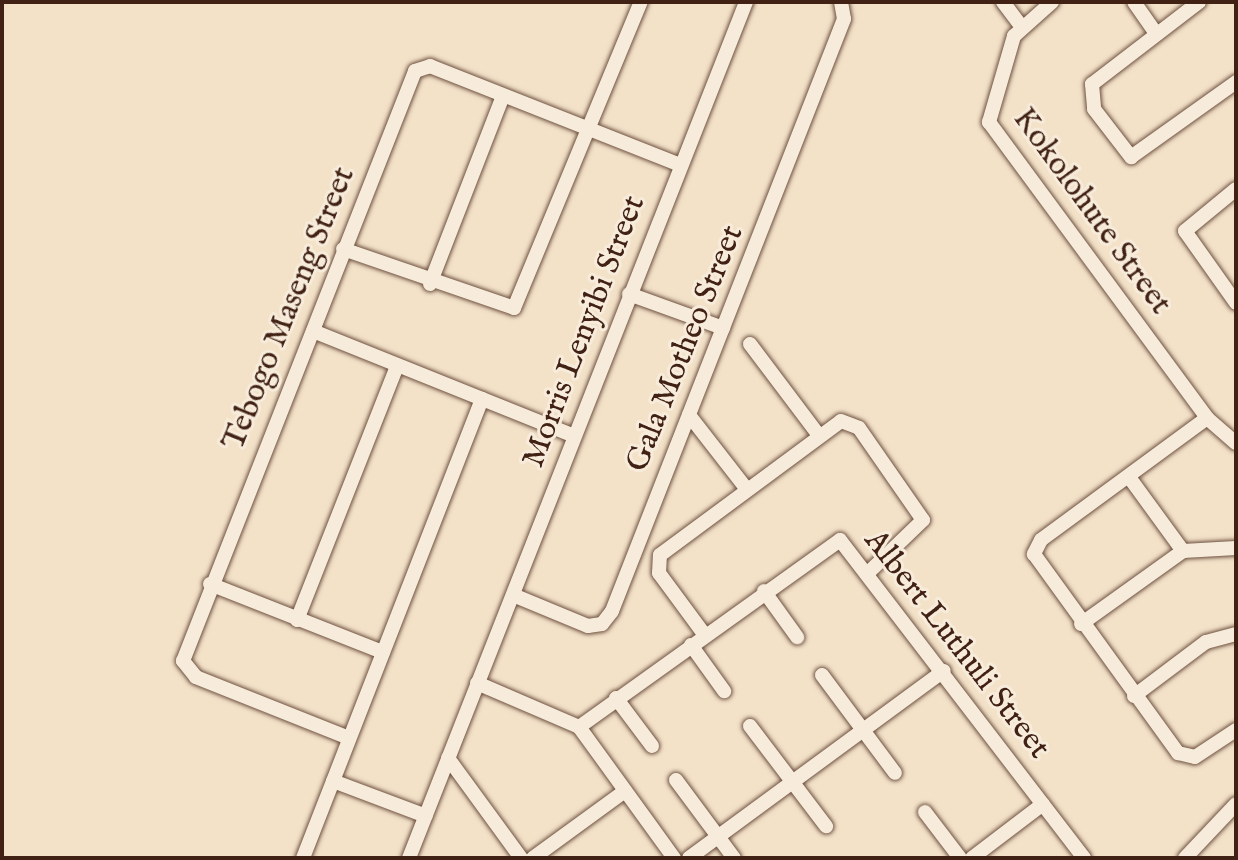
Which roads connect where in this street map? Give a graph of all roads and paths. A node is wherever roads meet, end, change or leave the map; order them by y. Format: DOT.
graph roads {
  1 [pos="641,2"];
  2 [pos="746,2"];
  3 [pos="841,2"];
  4 [pos="1003,2"];
  5 [pos="1052,2"];
  6 [pos="1134,2"];
  7 [pos="1199,2"];
  8 [pos="1021,26"];
  9 [pos="1156,33"];
  10 [pos="1236,82"];
  11 [pos="503,96"];
  12 [pos="591,130"];
  13 [pos="680,165"];
  14 [pos="1236,189"];
  15 [pos="343,249"];
  16 [pos="430,284"];
  17 [pos="629,294"];
  18 [pos="1234,297"];
  19 [pos="723,328"];
  20 [pos="313,331"];
  21 [pos="750,344"];
  22 [pos="397,366"];
  23 [pos="482,399"];
  24 [pos="689,415"];
  25 [pos="1207,418"];
  26 [pos="817,433"];
  27 [pos="574,436"];
  28 [pos="1236,443"];
  29 [pos="1129,477"];
  30 [pos="745,487"];
  31 [pos="1236,548"];
  32 [pos="1183,551"];
  33 [pos="869,572"];
  34 [pos="210,584"];
  35 [pos="764,591"];
  36 [pos="513,595"];
  37 [pos="297,620"];
  38 [pos="1081,624"];
  39 [pos="704,634"];
  40 [pos="1236,634"];
  41 [pos="797,637"];
  42 [pos="691,645"];
  43 [pos="383,652"];
  44 [pos="944,671"];
  45 [pos="822,675"];
  46 [pos="477,683"];
  47 [pos="724,691"];
  48 [pos="1134,696"];
  49 [pos="616,698"];
  50 [pos="750,726"];
  51 [pos="579,727"];
  52 [pos="1236,730"];
  53 [pos="863,731"];
  54 [pos="349,738"];
  55 [pos="652,746"];
  56 [pos="448,758"];
  57 [pos="895,773"];
  58 [pos="676,780"];
  59 [pos="333,781"];
  60 [pos="793,782"];
  61 [pos="625,791"];
  62 [pos="1043,804"];
  63 [pos="1236,804"];
  64 [pos="925,812"];
  65 [pos="426,816"];
  66 [pos="826,826"];
  67 [pos="719,836"];
  68 [pos="980,856"];
  69 [pos="522,857"];
  70 [pos="303,858"];
  71 [pos="409,858"];
  72 [pos="674,858"];
  73 [pos="689,858"];
  74 [pos="734,858"];
  75 [pos="960,858"];
  76 [pos="1084,858"];
  77 [pos="1185,858"];
  1 -- 12 [label="street"];
  2 -- 13 [label="street, Morris Lenyibi Street"];
  3 -- 19 [label="street, Gala Motheo Street"];
  4 -- 8 [label="street"];
  5 -- 8 [label="street"];
  6 -- 9 [label="street"];
  7 -- 9 [label="street"];
  8 -- 25 [label="street, Kokolohute Street"];
  9 -- 10 [label="street"];
  11 -- 12 [label="street, Tebogo Maseng Street"];
  11 -- 15 [label="street, Tebogo Maseng Street"];
  11 -- 16 [label="street"];
  12 -- 13 [label="street, Tebogo Maseng Street"];
  12 -- 16 [label="street"];
  13 -- 17 [label="street, Morris Lenyibi Street"];
  14 -- 18 [label="street"];
  15 -- 16 [label="street"];
  15 -- 20 [label="street, Tebogo Maseng Street"];
  17 -- 19 [label="street"];
  17 -- 27 [label="street, Morris Lenyibi Street"];
  19 -- 24 [label="street, Gala Motheo Street"];
  20 -- 22 [label="street"];
  20 -- 34 [label="street, Tebogo Maseng Street"];
  21 -- 26 [label="street"];
  22 -- 23 [label="street"];
  22 -- 37 [label="street"];
  23 -- 27 [label="street"];
  23 -- 43 [label="street"];
  24 -- 30 [label="street"];
  24 -- 36 [label="street, Gala Motheo Street"];
  25 -- 28 [label="street, Kokolohute Street"];
  25 -- 29 [label="street"];
  26 -- 30 [label="street"];
  26 -- 33 [label="street"];
  27 -- 36 [label="street, Morris Lenyibi Street"];
  29 -- 32 [label="street"];
  29 -- 38 [label="street"];
  30 -- 39 [label="street"];
  31 -- 32 [label="street"];
  32 -- 38 [label="street"];
  33 -- 35 [label="street, Albert Luthuli Street"];
  33 -- 44 [label="street, Albert Luthuli Street"];
  34 -- 37 [label="street"];
  34 -- 54 [label="street, Tebogo Maseng Street"];
  35 -- 39 [label="street, Albert Luthuli Street"];
  35 -- 41 [label="street"];
  36 -- 46 [label="street, Morris Lenyibi Street"];
  37 -- 43 [label="street"];
  38 -- 48 [label="street"];
  39 -- 42 [label="street, Albert Luthuli Street"];
  40 -- 48 [label="street"];
  42 -- 47 [label="street"];
  42 -- 49 [label="street, Albert Luthuli Street"];
  43 -- 54 [label="street"];
  44 -- 53 [label="street"];
  44 -- 62 [label="street, Albert Luthuli Street"];
  45 -- 53 [label="street"];
  46 -- 51 [label="street"];
  46 -- 56 [label="street, Morris Lenyibi Street"];
  48 -- 52 [label="street"];
  49 -- 51 [label="street, Albert Luthuli Street"];
  49 -- 55 [label="street"];
  50 -- 60 [label="street"];
  51 -- 61 [label="street"];
  53 -- 57 [label="street"];
  53 -- 60 [label="street"];
  54 -- 59 [label="street"];
  56 -- 65 [label="street, Morris Lenyibi Street"];
  56 -- 69 [label="street"];
  58 -- 67 [label="street"];
  59 -- 65 [label="street"];
  59 -- 70 [label="street"];
  60 -- 66 [label="street"];
  60 -- 67 [label="street"];
  61 -- 69 [label="street"];
  61 -- 72 [label="street"];
  62 -- 68 [label="street"];
  62 -- 76 [label="street, Albert Luthuli Street"];
  63 -- 77 [label="street"];
  64 -- 75 [label="street"];
  65 -- 71 [label="street, Morris Lenyibi Street"];
  67 -- 73 [label="street"];
  67 -- 74 [label="street"];
}
